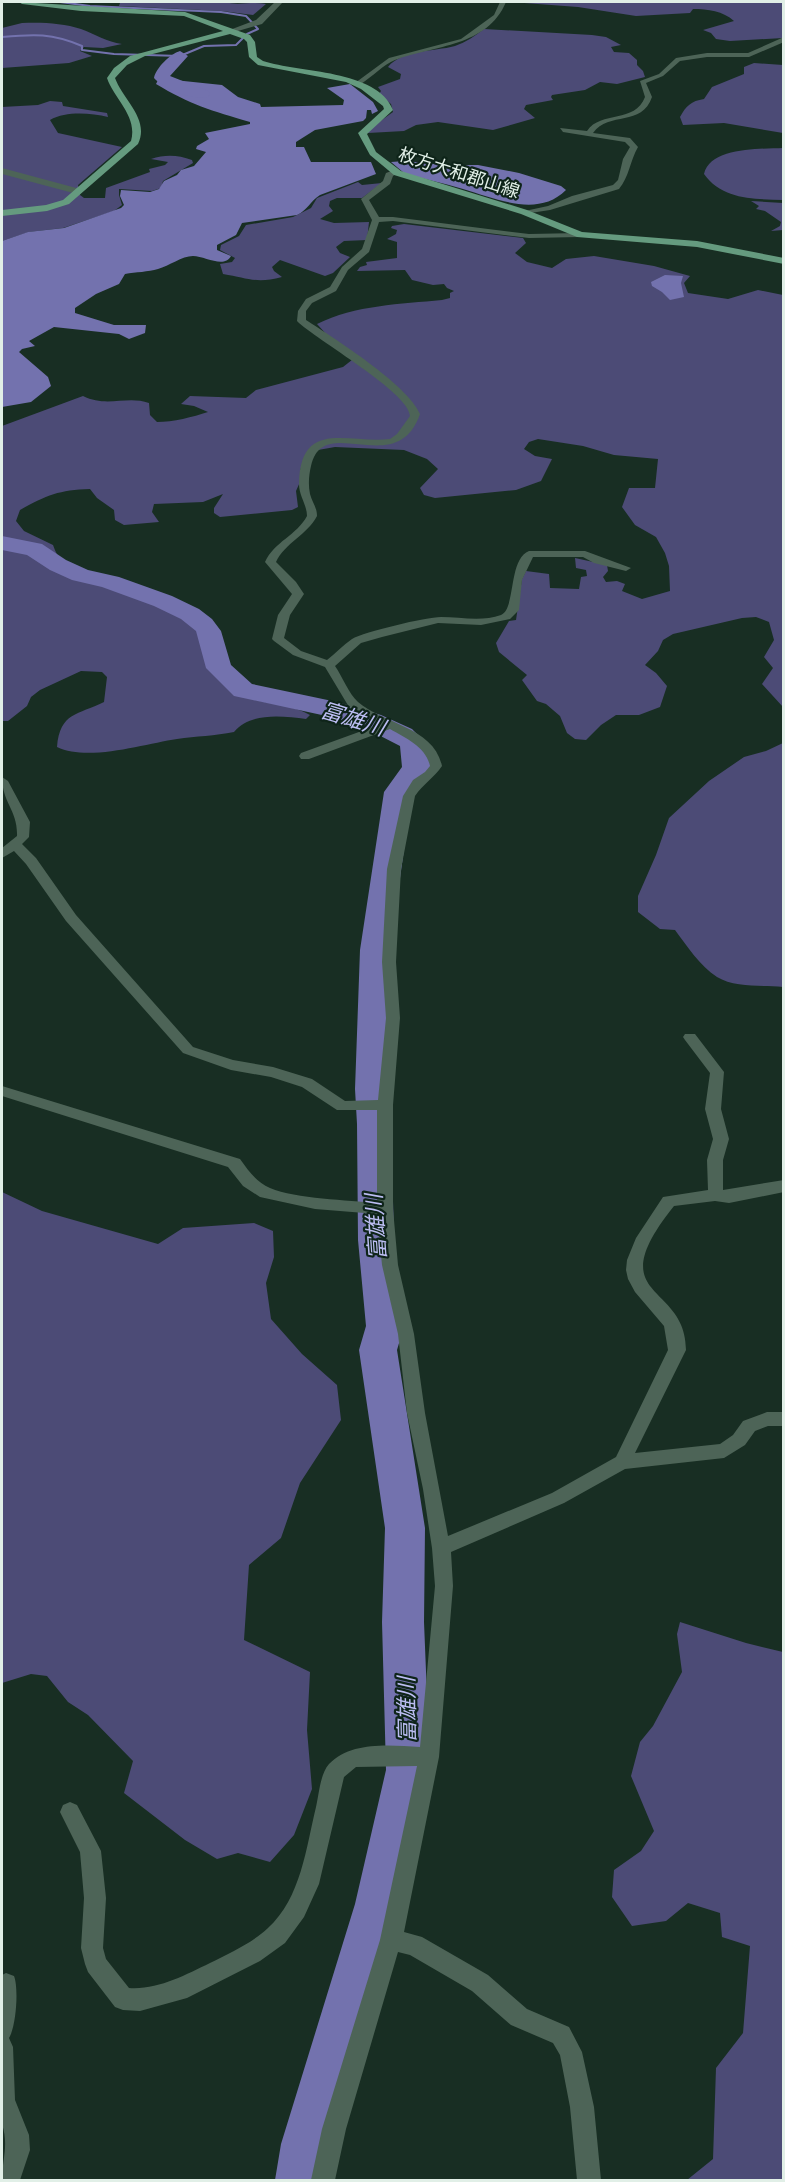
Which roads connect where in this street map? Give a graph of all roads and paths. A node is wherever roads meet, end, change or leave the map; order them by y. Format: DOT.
graph roads {
  1 [pos="23,2"];
  2 [pos="279,2"];
  3 [pos="502,2"];
  4 [pos="231,31"];
  5 [pos="783,39"];
  6 [pos="359,83"];
  7 [pos="563,130"];
  8 [pos="590,132"];
  9 [pos="2,171"];
  10 [pos="394,172"];
  11 [pos="77,191"];
  12 [pos="524,212"];
  13 [pos="2,213"];
  14 [pos="376,220"];
  15 [pos="580,236"];
  16 [pos="783,261"];
  17 [pos="626,568"];
  18 [pos="329,665"];
  19 [pos="392,724"];
  20 [pos="306,756"];
  21 [pos="2,781"];
  22 [pos="14,844"];
  23 [pos="2,854"];
  24 [pos="690,1037"];
  25 [pos="2,1091"];
  26 [pos="381,1105"];
  27 [pos="783,1186"];
  28 [pos="715,1195"];
  29 [pos="385,1209"];
  30 [pos="783,1419"];
  31 [pos="622,1462"];
  32 [pos="441,1548"];
  33 [pos="429,1757"];
  34 [pos="70,1812"];
  35 [pos="391,1940"];
  36 [pos="6,1984"];
  37 [pos="2,2030"];
  38 [pos="2,2047"];
  39 [pos="8,2181"];
  40 [pos="323,2181"];
  41 [pos="589,2181"];
  1 -- 4 [label="main road, 枚方大和郡山線"];
  2 -- 4 [label="street"];
  3 -- 6 [label="street"];
  4 -- 6 [label="main road, 枚方大和郡山線"];
  4 -- 11 [label="main road"];
  5 -- 8 [label="street"];
  6 -- 10 [label="main road, 枚方大和郡山線"];
  7 -- 8 [label="street"];
  8 -- 12 [label="street"];
  9 -- 11 [label="street"];
  10 -- 12 [label="main road, 枚方大和郡山線"];
  10 -- 14 [label="street"];
  11 -- 13 [label="main road"];
  12 -- 15 [label="main road, 枚方大和郡山線"];
  14 -- 15 [label="street"];
  14 -- 18 [label="street"];
  15 -- 16 [label="main road, 枚方大和郡山線"];
  17 -- 18 [label="street"];
  18 -- 19 [label="street"];
  19 -- 20 [label="street"];
  19 -- 26 [label="street"];
  21 -- 22 [label="street"];
  22 -- 23 [label="street"];
  22 -- 26 [label="street"];
  24 -- 28 [label="street"];
  25 -- 29 [label="street"];
  26 -- 29 [label="street"];
  27 -- 28 [label="street"];
  28 -- 31 [label="street"];
  29 -- 32 [label="street"];
  30 -- 31 [label="street"];
  31 -- 32 [label="street"];
  32 -- 33 [label="street"];
  33 -- 34 [label="street"];
  33 -- 35 [label="street"];
  35 -- 40 [label="street"];
  35 -- 41 [label="street"];
  36 -- 37 [label="street"];
  38 -- 39 [label="street"];
}
